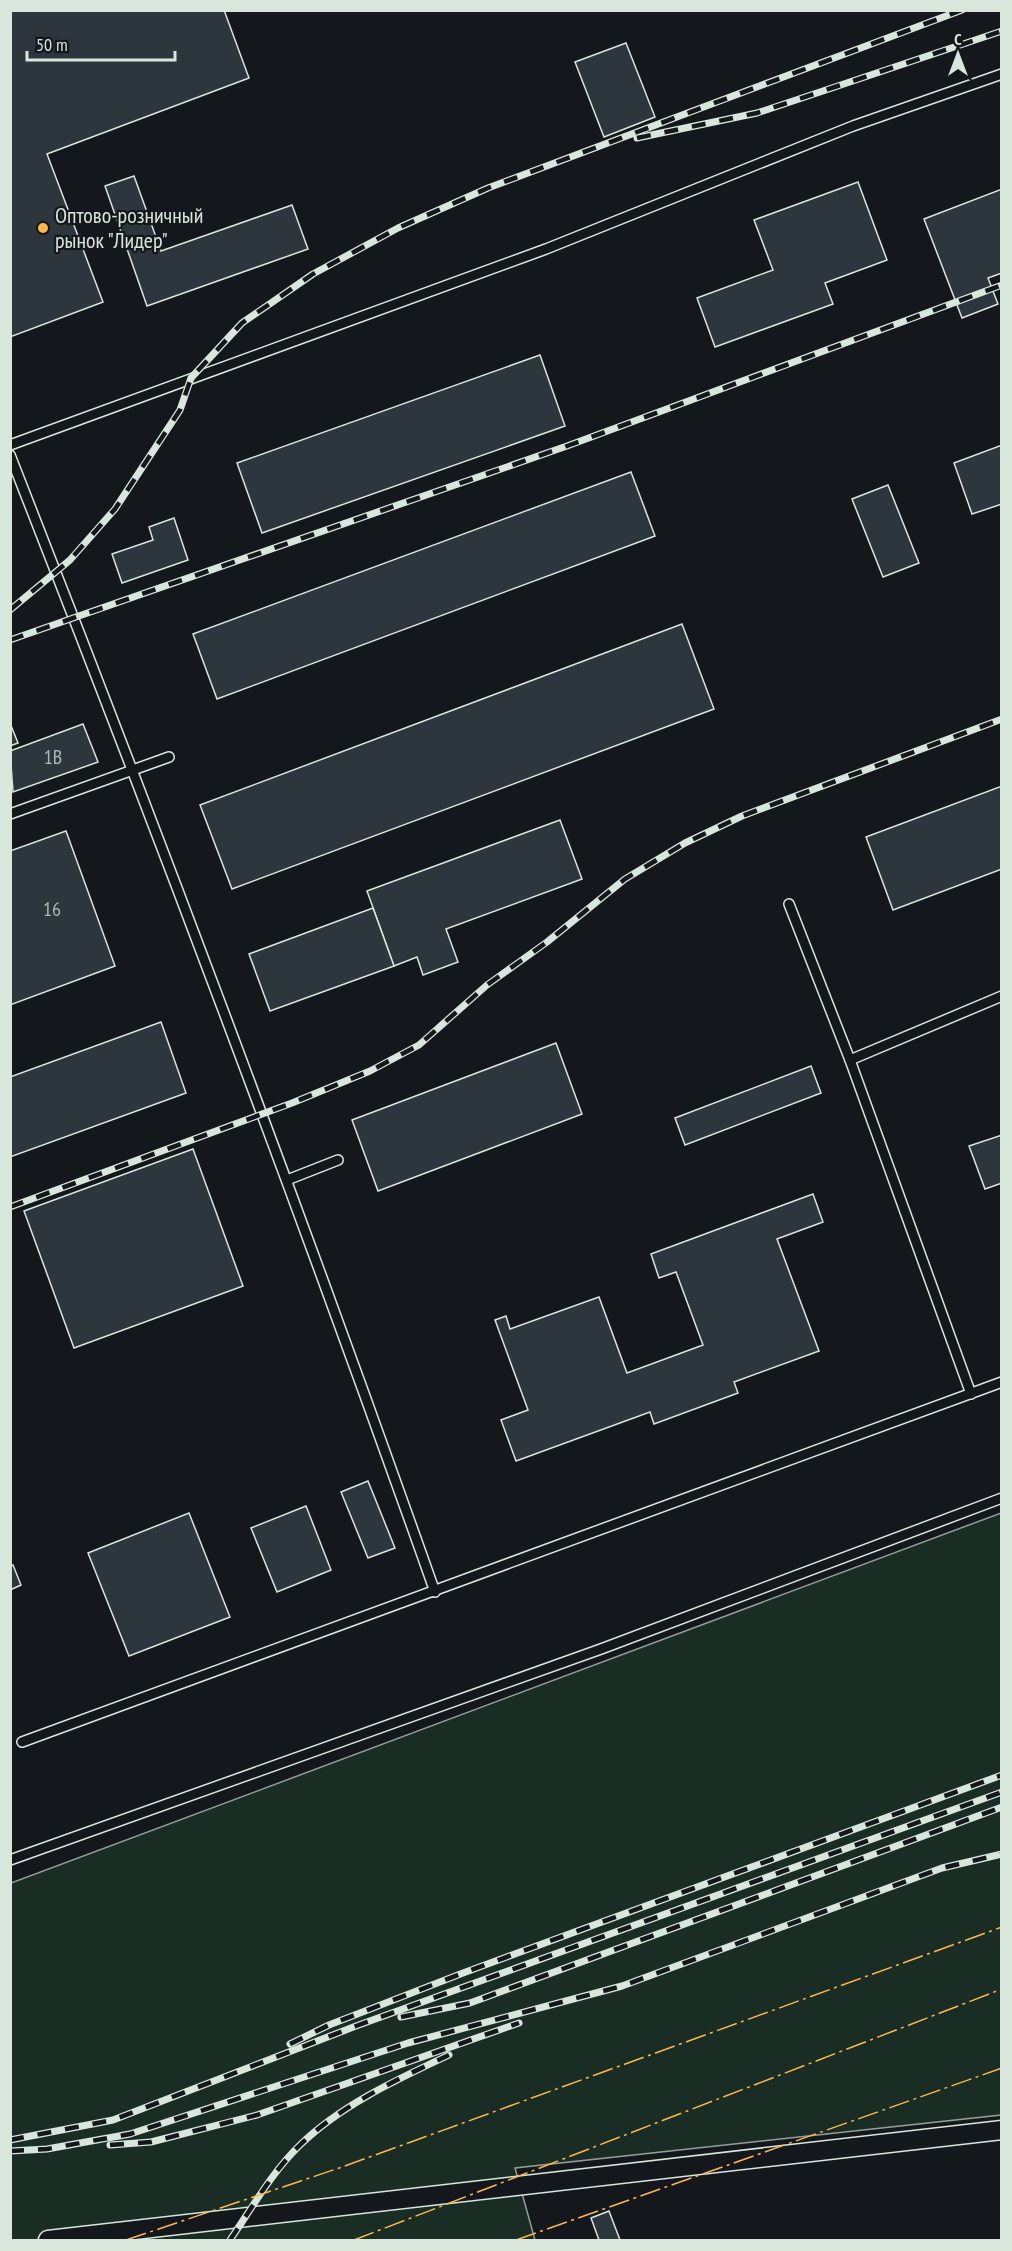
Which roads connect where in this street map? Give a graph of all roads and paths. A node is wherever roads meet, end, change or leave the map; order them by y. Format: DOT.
graph roads {
  1 [pos="1002,74"];
  2 [pos="10,445"];
  3 [pos="10,455"];
  4 [pos="169,757"];
  5 [pos="134,769"];
  6 [pos="10,814"];
  7 [pos="789,904"];
  8 [pos="1002,996"];
  9 [pos="850,1060"];
  10 [pos="338,1160"];
  11 [pos="287,1180"];
  12 [pos="1002,1382"];
  13 [pos="971,1394"];
  14 [pos="1002,1498"];
  15 [pos="435,1592"];
  16 [pos="22,1742"];
  17 [pos="10,1860"];
  18 [pos="1002,2130"];
  19 [pos="48,2241"];
  1 -- 2 [label="lane"];
  3 -- 5 [label="lane"];
  4 -- 5 [label="lane"];
  5 -- 6 [label="lane"];
  5 -- 11 [label="lane"];
  7 -- 9 [label="lane"];
  8 -- 9 [label="lane"];
  9 -- 13 [label="lane"];
  10 -- 11 [label="lane"];
  11 -- 15 [label="lane"];
  12 -- 13 [label="lane"];
  13 -- 15 [label="lane"];
  14 -- 17 [label="lane"];
  15 -- 16 [label="lane"];
  18 -- 19 [label="street"];
}
